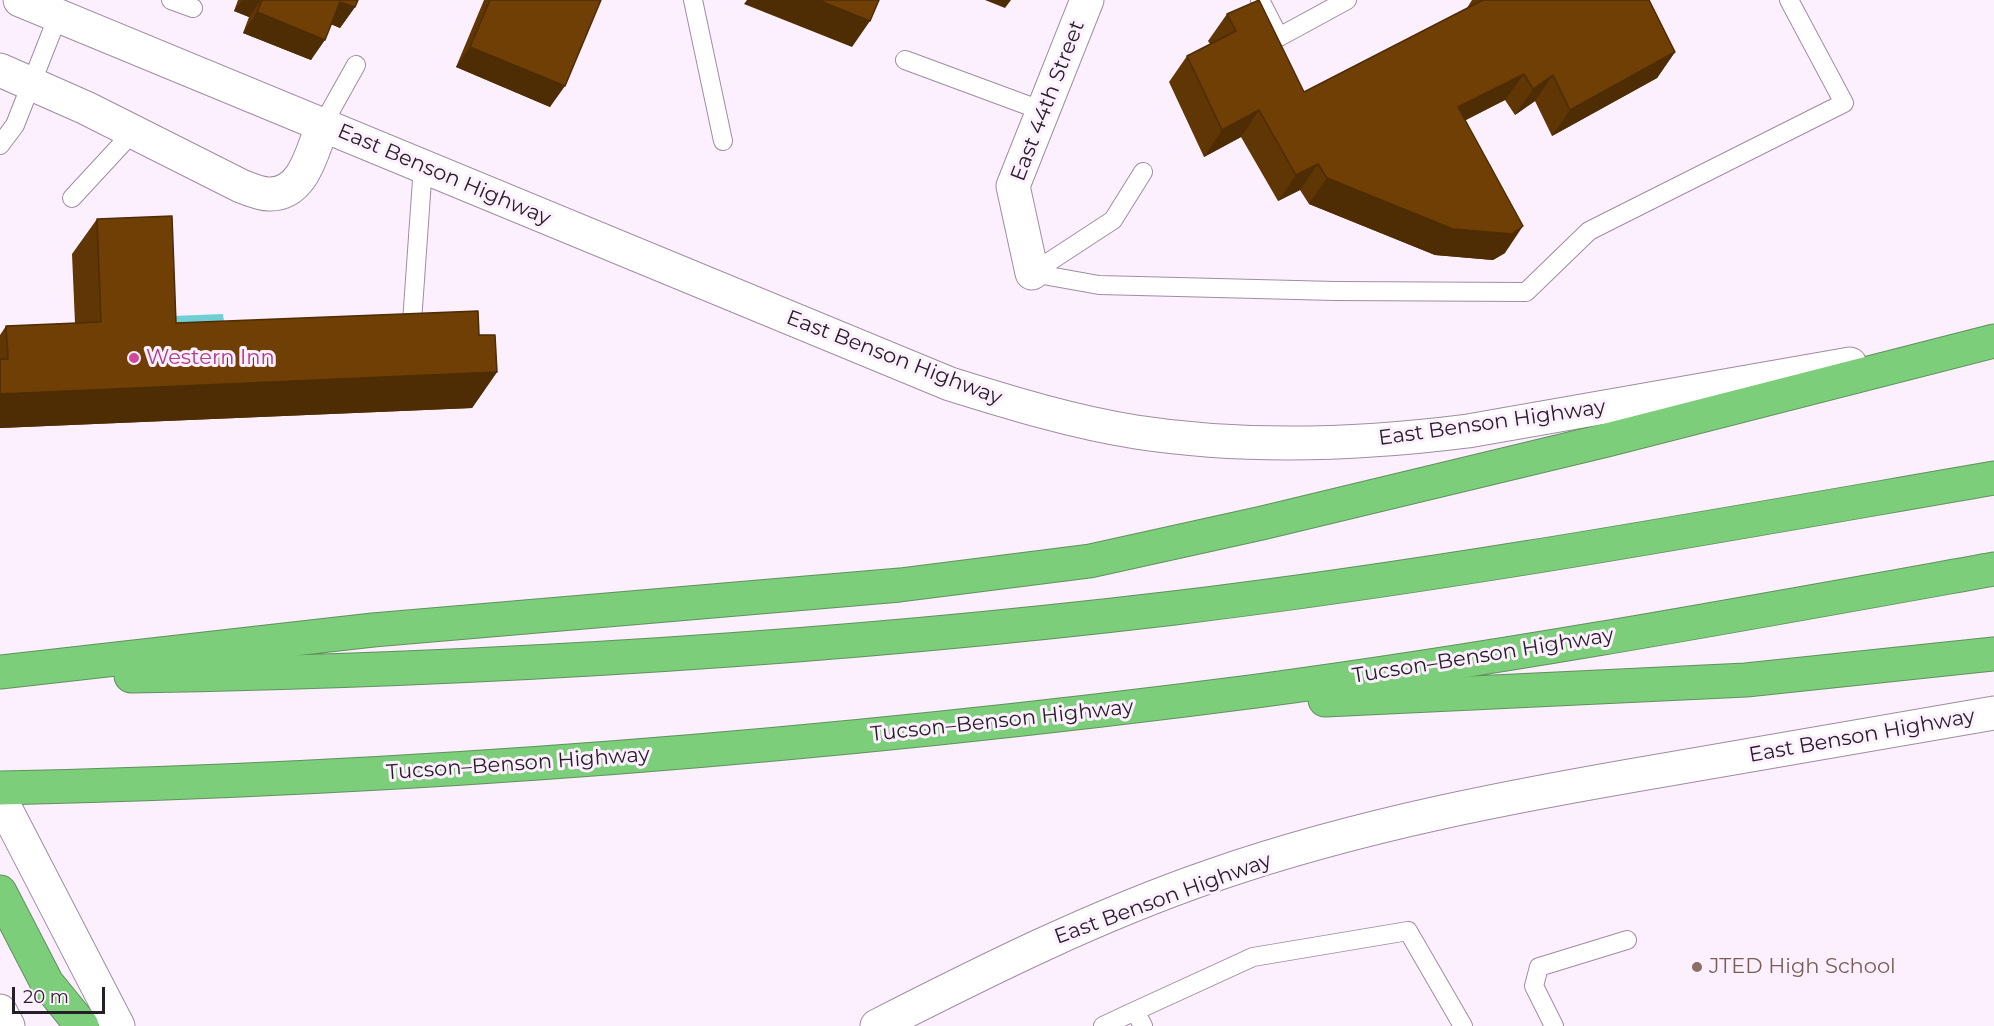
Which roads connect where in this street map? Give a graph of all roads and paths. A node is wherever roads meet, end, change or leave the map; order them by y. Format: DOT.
graph roads {
  1 [pos="20,0"];
  2 [pos="171,0"];
  3 [pos="693,0"];
  4 [pos="1087,0"];
  5 [pos="1260,0"];
  6 [pos="1347,0"];
  7 [pos="1789,0"];
  8 [pos="193,8"];
  9 [pos="58,16"];
  10 [pos="905,60"];
  11 [pos="357,65"];
  12 [pos="0,70"];
  13 [pos="32,84"];
  14 [pos="1043,111"];
  15 [pos="323,124"];
  16 [pos="133,132"];
  17 [pos="723,141"];
  18 [pos="0,145"];
  19 [pos="423,166"];
  20 [pos="1143,172"];
  21 [pos="72,198"];
  22 [pos="1032,273"];
  23 [pos="412,322"];
  24 [pos="1994,340"];
  25 [pos="1994,478"];
  26 [pos="1994,569"];
  27 [pos="1994,654"];
  28 [pos="50,672"];
  29 [pos="0,675"];
  30 [pos="1102,710"];
  31 [pos="1994,713"];
  32 [pos="108,786"];
  33 [pos="0,788"];
  34 [pos="0,798"];
  35 [pos="0,892"];
  36 [pos="1627,940"];
  37 [pos="0,1011"];
  38 [pos="1139,1018"];
  39 [pos="8,1026"];
  40 [pos="82,1026"];
  41 [pos="118,1026"];
  42 [pos="877,1026"];
  43 [pos="1103,1026"];
  44 [pos="1463,1026"];
  45 [pos="1554,1026"];
  1 -- 9 [label="main road, East Benson Highway"];
  2 -- 8 [label="lane"];
  3 -- 17 [label="lane"];
  4 -- 14 [label="main road, East 44th Street"];
  5 -- 6 [label="lane"];
  7 -- 22 [label="lane"];
  9 -- 13 [label="lane"];
  9 -- 15 [label="main road, East Benson Highway"];
  10 -- 14 [label="lane"];
  11 -- 15 [label="lane"];
  12 -- 13 [label="main road, East Benson Highway"];
  13 -- 16 [label="main road, East Benson Highway"];
  13 -- 18 [label="lane"];
  14 -- 22 [label="main road, East 44th Street"];
  15 -- 16 [label="main road, East Benson Highway"];
  15 -- 19 [label="main road, East Benson Highway"];
  16 -- 21 [label="lane"];
  19 -- 23 [label="lane"];
  19 -- 24 [label="main road, East Benson Highway"];
  20 -- 22 [label="lane"];
  24 -- 28 [label="highway"];
  25 -- 28 [label="highway"];
  26 -- 30 [label="highway, Tucson–Benson Highway"];
  27 -- 30 [label="highway"];
  28 -- 29 [label="highway"];
  30 -- 32 [label="highway, Tucson–Benson Highway"];
  31 -- 42 [label="main road, East Benson Highway"];
  32 -- 33 [label="highway, Tucson–Benson Highway"];
  32 -- 34 [label="highway"];
  34 -- 41 [label="main road"];
  35 -- 40 [label="highway"];
  36 -- 45 [label="lane"];
  37 -- 39 [label="main road"];
  38 -- 43 [label="lane"];
  38 -- 44 [label="lane"];
}
